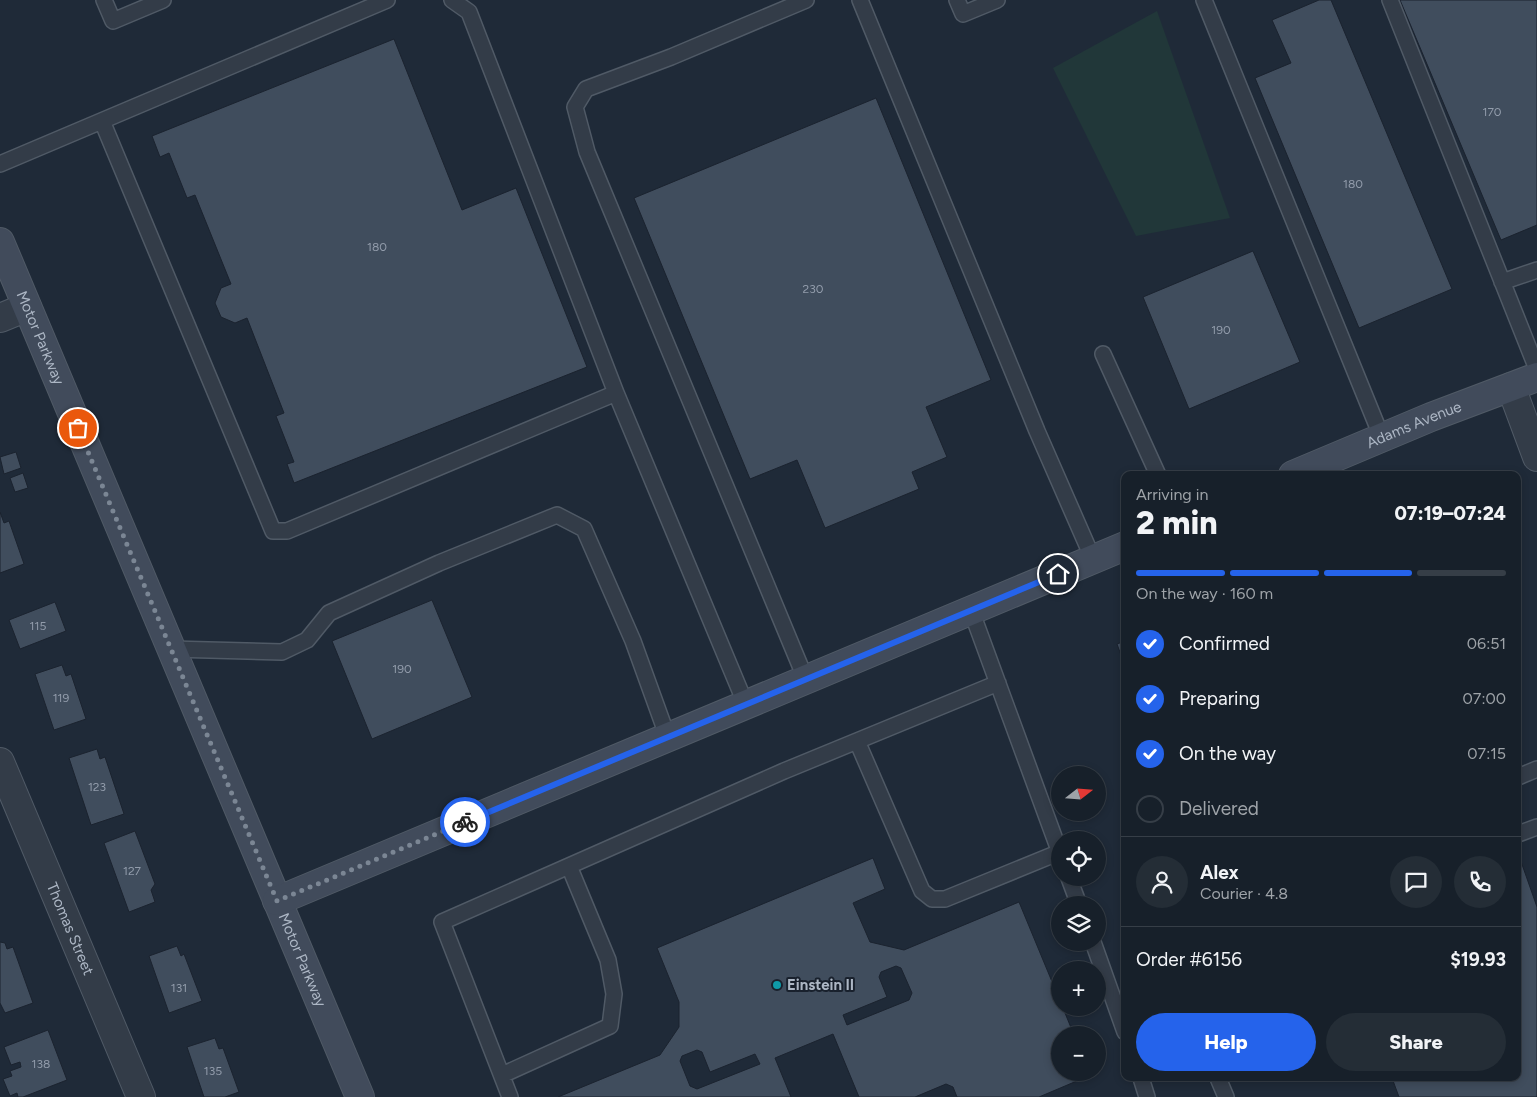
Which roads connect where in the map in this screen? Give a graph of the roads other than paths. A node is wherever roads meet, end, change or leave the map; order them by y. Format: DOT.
graph roads {
  1 [pos="104,0"];
  2 [pos="164,0"];
  3 [pos="387,0"];
  4 [pos="452,0"];
  5 [pos="806,0"];
  6 [pos="860,0"];
  7 [pos="957,0"];
  8 [pos="997,0"];
  9 [pos="1204,0"];
  10 [pos="1390,0"];
  11 [pos="102,121"];
  12 [pos="0,164"];
  13 [pos="0,242"];
  14 [pos="1537,270"];
  15 [pos="1502,282"];
  16 [pos="27,307"];
  17 [pos="0,318"];
  18 [pos="1103,354"];
  19 [pos="1537,368"];
  20 [pos="1537,377"];
  21 [pos="1511,386"];
  22 [pos="616,394"];
  23 [pos="1382,438"];
  24 [pos="1537,457"];
  25 [pos="1156,471"];
  26 [pos="1303,471"];
  27 [pos="1121,548"];
  28 [pos="1093,559"];
  29 [pos="971,610"];
  30 [pos="171,649"];
  31 [pos="806,680"];
  32 [pos="998,683"];
  33 [pos="746,705"];
  34 [pos="668,738"];
  35 [pos="857,741"];
  36 [pos="0,762"];
  37 [pos="1537,769"];
  38 [pos="1521,773"];
  39 [pos="1537,827"];
  40 [pos="1052,831"];
  41 [pos="1521,833"];
  42 [pos="1051,857"];
  43 [pos="569,866"];
  44 [pos="277,901"];
  45 [pos="1096,951"];
  46 [pos="1121,1021"];
  47 [pos="502,1075"];
  48 [pos="1142,1081"];
  49 [pos="1219,1081"];
  50 [pos="141,1097"];
  51 [pos="360,1097"];
  52 [pos="510,1097"];
  53 [pos="1147,1097"];
  54 [pos="1226,1097"];
  1 -- 2 [label="lane"];
  3 -- 11 [label="lane"];
  4 -- 22 [label="lane"];
  5 -- 31 [label="lane"];
  6 -- 28 [label="lane"];
  7 -- 8 [label="lane"];
  9 -- 23 [label="lane"];
  10 -- 15 [label="lane"];
  11 -- 12 [label="lane"];
  11 -- 22 [label="lane"];
  13 -- 16 [label="street, Motor Parkway"];
  14 -- 15 [label="lane"];
  15 -- 19 [label="lane"];
  16 -- 17 [label="street"];
  16 -- 30 [label="street, Motor Parkway"];
  18 -- 25 [label="lane"];
  20 -- 21 [label="street, Adams Avenue"];
  21 -- 23 [label="street, Adams Avenue"];
  21 -- 24 [label="street"];
  22 -- 33 [label="lane"];
  23 -- 26 [label="street, Adams Avenue"];
  27 -- 28 [label="street"];
  28 -- 29 [label="street"];
  29 -- 31 [label="street"];
  29 -- 32 [label="lane"];
  30 -- 34 [label="lane"];
  30 -- 44 [label="street, Motor Parkway"];
  31 -- 33 [label="street"];
  32 -- 35 [label="lane"];
  32 -- 40 [label="lane"];
  33 -- 34 [label="street"];
  34 -- 44 [label="street"];
  35 -- 42 [label="lane"];
  35 -- 43 [label="lane"];
  36 -- 50 [label="street, Thomas Street"];
  37 -- 38 [label="lane"];
  39 -- 41 [label="lane"];
  43 -- 47 [label="lane"];
  43 -- 47 [label="lane"];
  44 -- 51 [label="street, Motor Parkway"];
  45 -- 46 [label="lane"];
  47 -- 52 [label="lane"];
  48 -- 53 [label="lane"];
  49 -- 54 [label="lane"];
}
